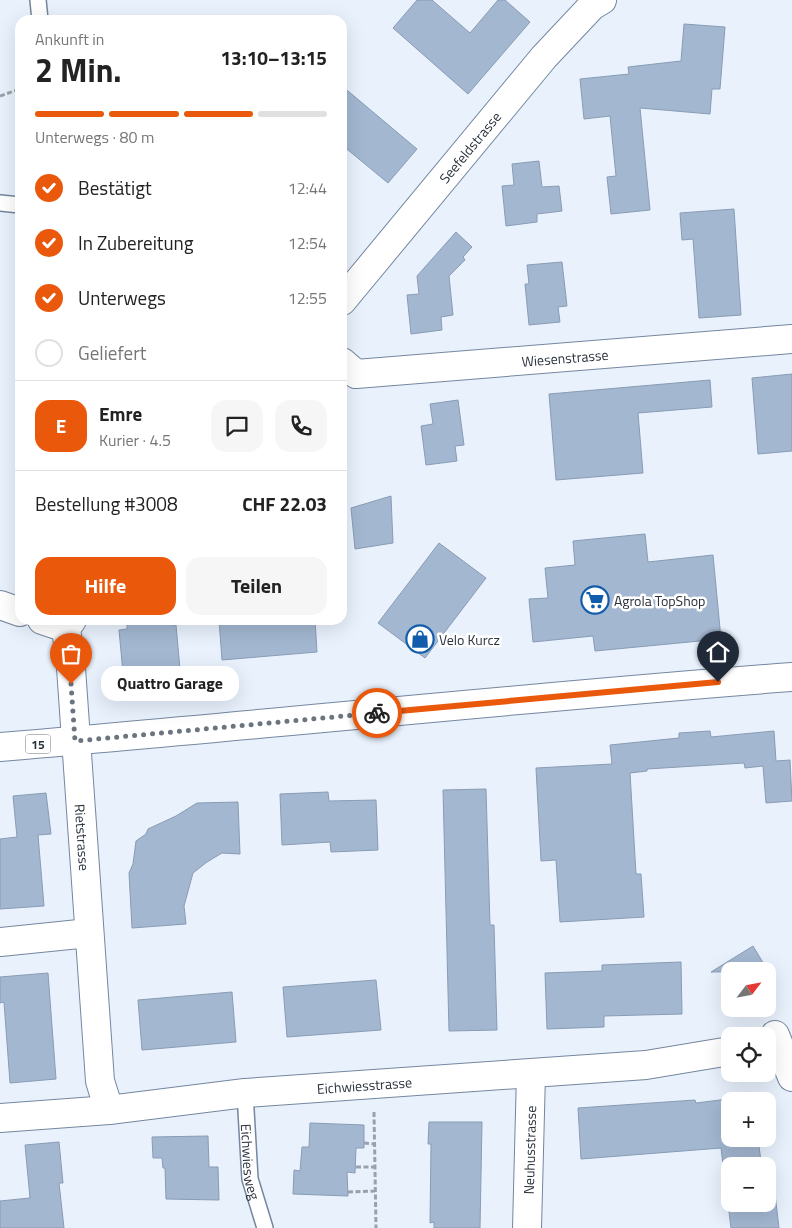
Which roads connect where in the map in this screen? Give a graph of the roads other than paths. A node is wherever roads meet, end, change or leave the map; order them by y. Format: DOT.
graph roads {
  1 [pos="38,0"];
  2 [pos="594,2"];
  3 [pos="40,15"];
  4 [pos="0,203"];
  5 [pos="15,205"];
  6 [pos="347,295"];
  7 [pos="792,339"];
  8 [pos="347,366"];
  9 [pos="0,605"];
  10 [pos="15,610"];
  11 [pos="60,625"];
  12 [pos="792,676"];
  13 [pos="75,741"];
  14 [pos="0,747"];
  15 [pos="89,933"];
  16 [pos="0,942"];
  17 [pos="778,1032"];
  18 [pos="721,1053"];
  19 [pos="530,1074"];
  20 [pos="792,1077"];
  21 [pos="245,1093"];
  22 [pos="109,1110"];
  23 [pos="0,1118"];
  24 [pos="265,1228"];
  25 [pos="527,1228"];
  1 -- 3 [label="lane"];
  2 -- 6 [label="street, Seefeldstrasse"];
  4 -- 5 [label="lane"];
  7 -- 8 [label="street, Wiesenstrasse"];
  9 -- 10 [label="street"];
  11 -- 13 [label="street"];
  12 -- 13 [label="street, 15"];
  13 -- 14 [label="street, 15"];
  13 -- 15 [label="street, Rietstrasse"];
  15 -- 16 [label="street"];
  15 -- 22 [label="street, Rietstrasse"];
  17 -- 20 [label="street"];
  18 -- 19 [label="street, Eichwiesstrasse"];
  19 -- 21 [label="street, Eichwiesstrasse"];
  19 -- 25 [label="street, Neuhusstrasse"];
  21 -- 22 [label="street, Eichwiesstrasse"];
  21 -- 24 [label="lane, Eichwiesweg"];
  22 -- 23 [label="street, Eichwiesstrasse"];
}
